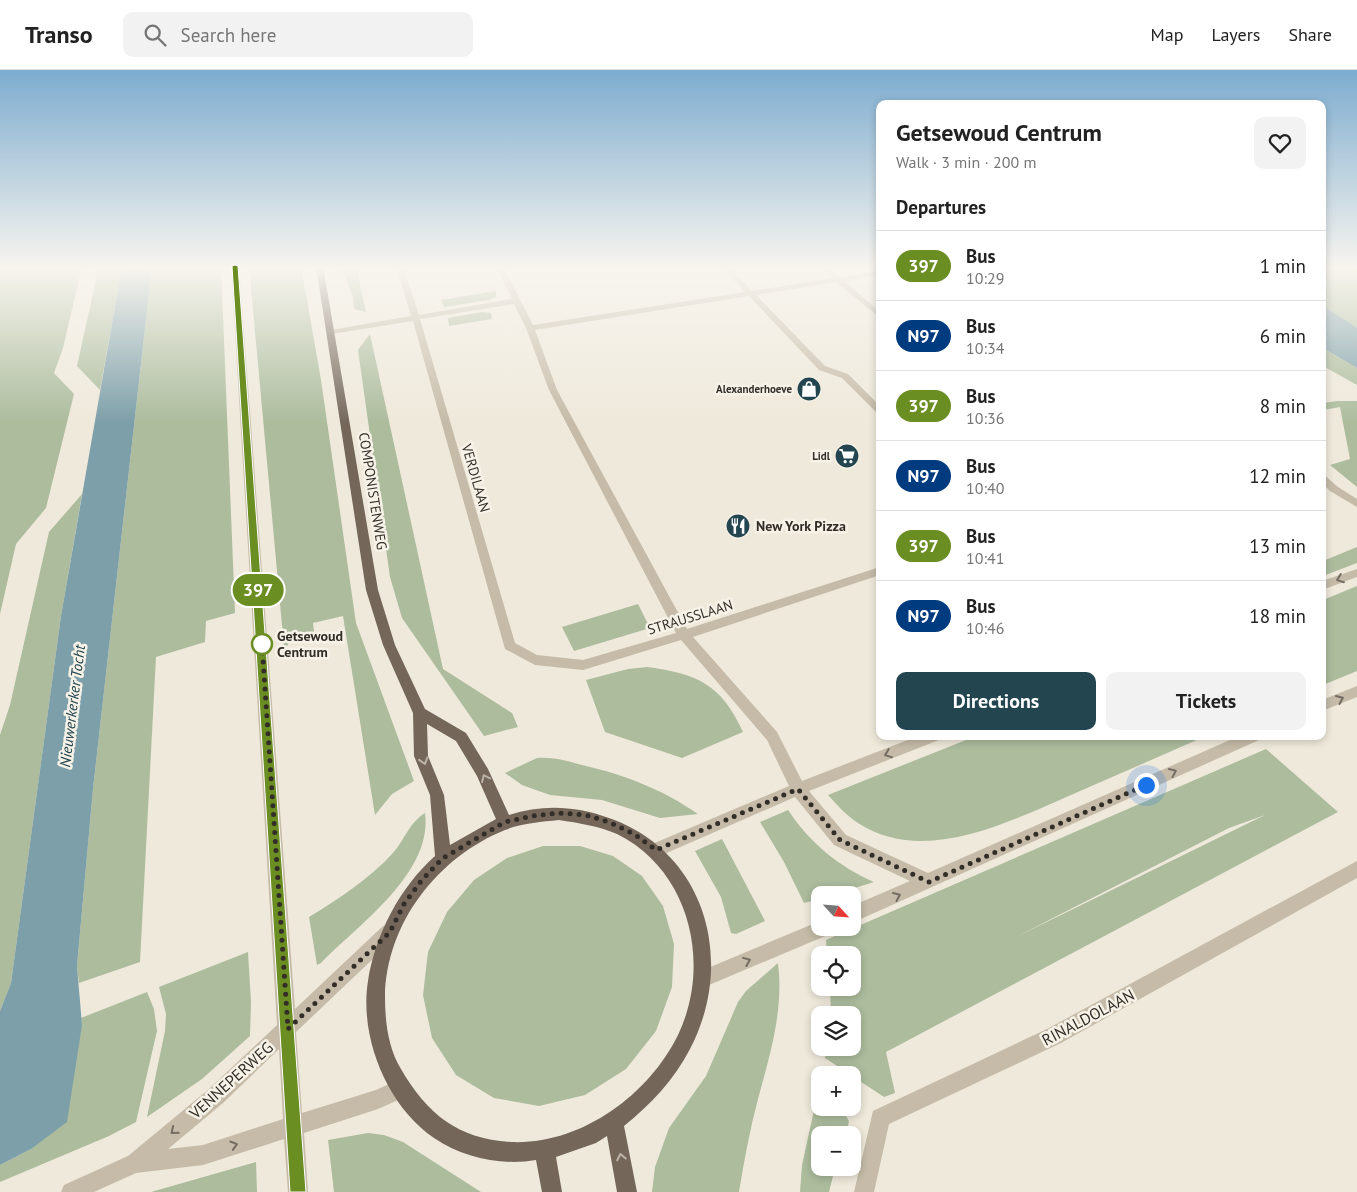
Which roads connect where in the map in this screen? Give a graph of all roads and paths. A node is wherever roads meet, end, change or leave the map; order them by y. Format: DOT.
graph roads {
  1 [pos="239,318"];
  2 [pos="329,318"];
  3 [pos="414,318"];
  4 [pos="416,318"];
  5 [pos="525,318"];
  6 [pos="591,318"];
  7 [pos="774,318"];
  8 [pos="530,328"];
  9 [pos="331,332"];
  10 [pos="876,407"];
  11 [pos="1326,480"];
  12 [pos="1357,504"];
  13 [pos="876,572"];
  14 [pos="1357,572"];
  15 [pos="1326,584"];
  16 [pos="684,635"];
  17 [pos="509,646"];
  18 [pos="1357,691"];
  19 [pos="1326,704"];
  20 [pos="420,713"];
  21 [pos="924,740"];
  22 [pos="1245,740"];
  23 [pos="798,789"];
  24 [pos="505,822"];
  25 [pos="656,850"];
  26 [pos="443,858"];
  27 [pos="1357,869"];
  28 [pos="929,882"];
  29 [pos="861,911"];
  30 [pos="390,932"];
  31 [pos="811,933"];
  32 [pos="702,979"];
  33 [pos="288,1029"];
  34 [pos="400,1089"];
  35 [pos="614,1123"];
  36 [pos="293,1127"];
  37 [pos="544,1151"];
  38 [pos="135,1163"];
  39 [pos="71,1192"];
  40 [pos="298,1192"];
  41 [pos="552,1192"];
  42 [pos="627,1192"];
  43 [pos="864,1192"];
  1 -- 33 [label="street"];
  2 -- 9 [label="main road, COMPONISTENWEG"];
  3 -- 9 [label="street"];
  4 -- 17 [label="street, VERDILAAN"];
  5 -- 8 [label="street"];
  6 -- 8 [label="street"];
  7 -- 10 [label="street"];
  8 -- 16 [label="street"];
  9 -- 20 [label="main road, COMPONISTENWEG"];
  11 -- 12 [label="street"];
  13 -- 16 [label="street, STRAUSSLAAN"];
  14 -- 15 [label="street, one-way"];
  16 -- 17 [label="street, STRAUSSLAAN"];
  16 -- 23 [label="street"];
  19 -- 18 [label="street, one-way"];
  24 -- 20 [label="main road, one-way"];
  20 -- 26 [label="main road, COMPONISTENWEG, one-way"];
  21 -- 23 [label="street, one-way"];
  28 -- 22 [label="street, one-way"];
  23 -- 25 [label="street"];
  23 -- 28 [label="street"];
  24 -- 25 [label="main road"];
  24 -- 26 [label="main road"];
  25 -- 32 [label="main road"];
  26 -- 30 [label="main road"];
  27 -- 43 [label="street, RINALDOLAAN"];
  29 -- 28 [label="street, one-way"];
  30 -- 33 [label="street, VENNEPERWEG"];
  30 -- 34 [label="main road"];
  32 -- 31 [label="street, one-way"];
  32 -- 35 [label="main road"];
  33 -- 36 [label="street"];
  33 -- 38 [label="street, VENNEPERWEG, one-way"];
  34 -- 36 [label="street, VENNEPERWEG"];
  34 -- 37 [label="main road"];
  35 -- 37 [label="main road"];
  42 -- 35 [label="main road, one-way"];
  38 -- 36 [label="street, VENNEPERWEG, one-way"];
  36 -- 40 [label="street"];
  37 -- 41 [label="main road"];
  38 -- 39 [label="street, VENNEPERWEG"];
}
